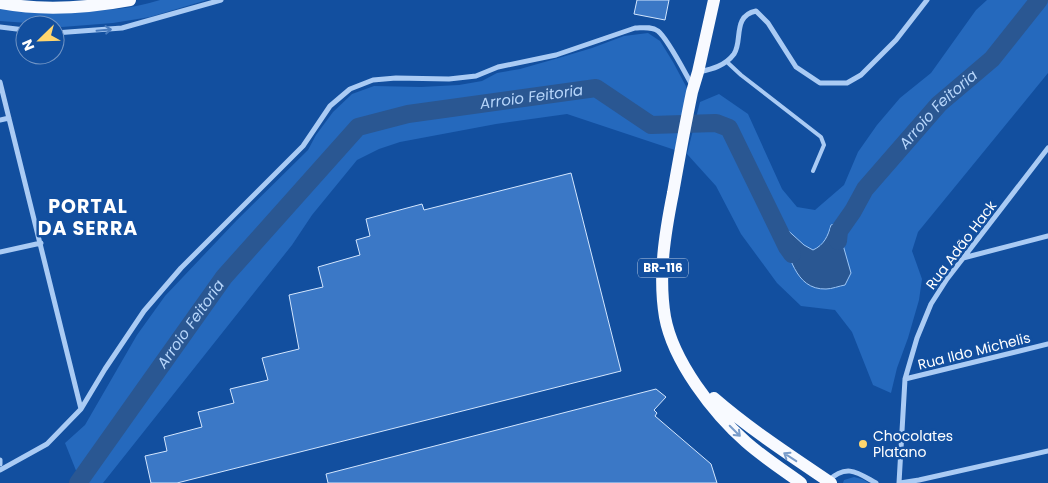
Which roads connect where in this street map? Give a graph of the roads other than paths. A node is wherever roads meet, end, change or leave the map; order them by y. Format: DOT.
graph roads {
  1 [pos="130,0"];
  2 [pos="221,0"];
  3 [pos="714,0"];
  4 [pos="927,0"];
  5 [pos="0,4"];
  6 [pos="0,27"];
  7 [pos="15,29"];
  8 [pos="65,32"];
  9 [pos="727,62"];
  10 [pos="698,72"];
  11 [pos="0,82"];
  12 [pos="692,90"];
  13 [pos="9,118"];
  14 [pos="0,120"];
  15 [pos="1048,148"];
  16 [pos="812,171"];
  17 [pos="1048,236"];
  18 [pos="41,243"];
  19 [pos="0,252"];
  20 [pos="963,258"];
  21 [pos="1048,344"];
  22 [pos="905,379"];
  23 [pos="693,380"];
  24 [pos="81,409"];
  25 [pos="1048,451"];
  26 [pos="0,460"];
  27 [pos="0,464"];
  28 [pos="0,470"];
  29 [pos="830,482"];
  30 [pos="801,483"];
  31 [pos="876,483"];
  32 [pos="900,483"];
  1 -- 5 [label="main road"];
  8 -- 2 [label="street, one-way"];
  3 -- 10 [label="main road, BR-116"];
  4 -- 9 [label="street"];
  6 -- 7 [label="street"];
  9 -- 10 [label="street"];
  9 -- 16 [label="lane"];
  10 -- 12 [label="main road, BR-116"];
  11 -- 13 [label="street"];
  12 -- 23 [label="main road, BR-116"];
  12 -- 24 [label="street"];
  13 -- 14 [label="street"];
  13 -- 18 [label="street"];
  15 -- 20 [label="street, Rua Adão Hack"];
  17 -- 20 [label="street"];
  18 -- 19 [label="street"];
  18 -- 24 [label="street"];
  20 -- 22 [label="street, Rua Adão Hack"];
  21 -- 22 [label="street, Rua Ildo Michelis"];
  22 -- 32 [label="street, Rua Adão Hack"];
  29 -- 23 [label="main road, BR-116, one-way"];
  23 -- 30 [label="main road, BR-116, one-way"];
  24 -- 28 [label="street"];
  25 -- 32 [label="street"];
  26 -- 27 [label="street"];
  29 -- 31 [label="street"];
}
